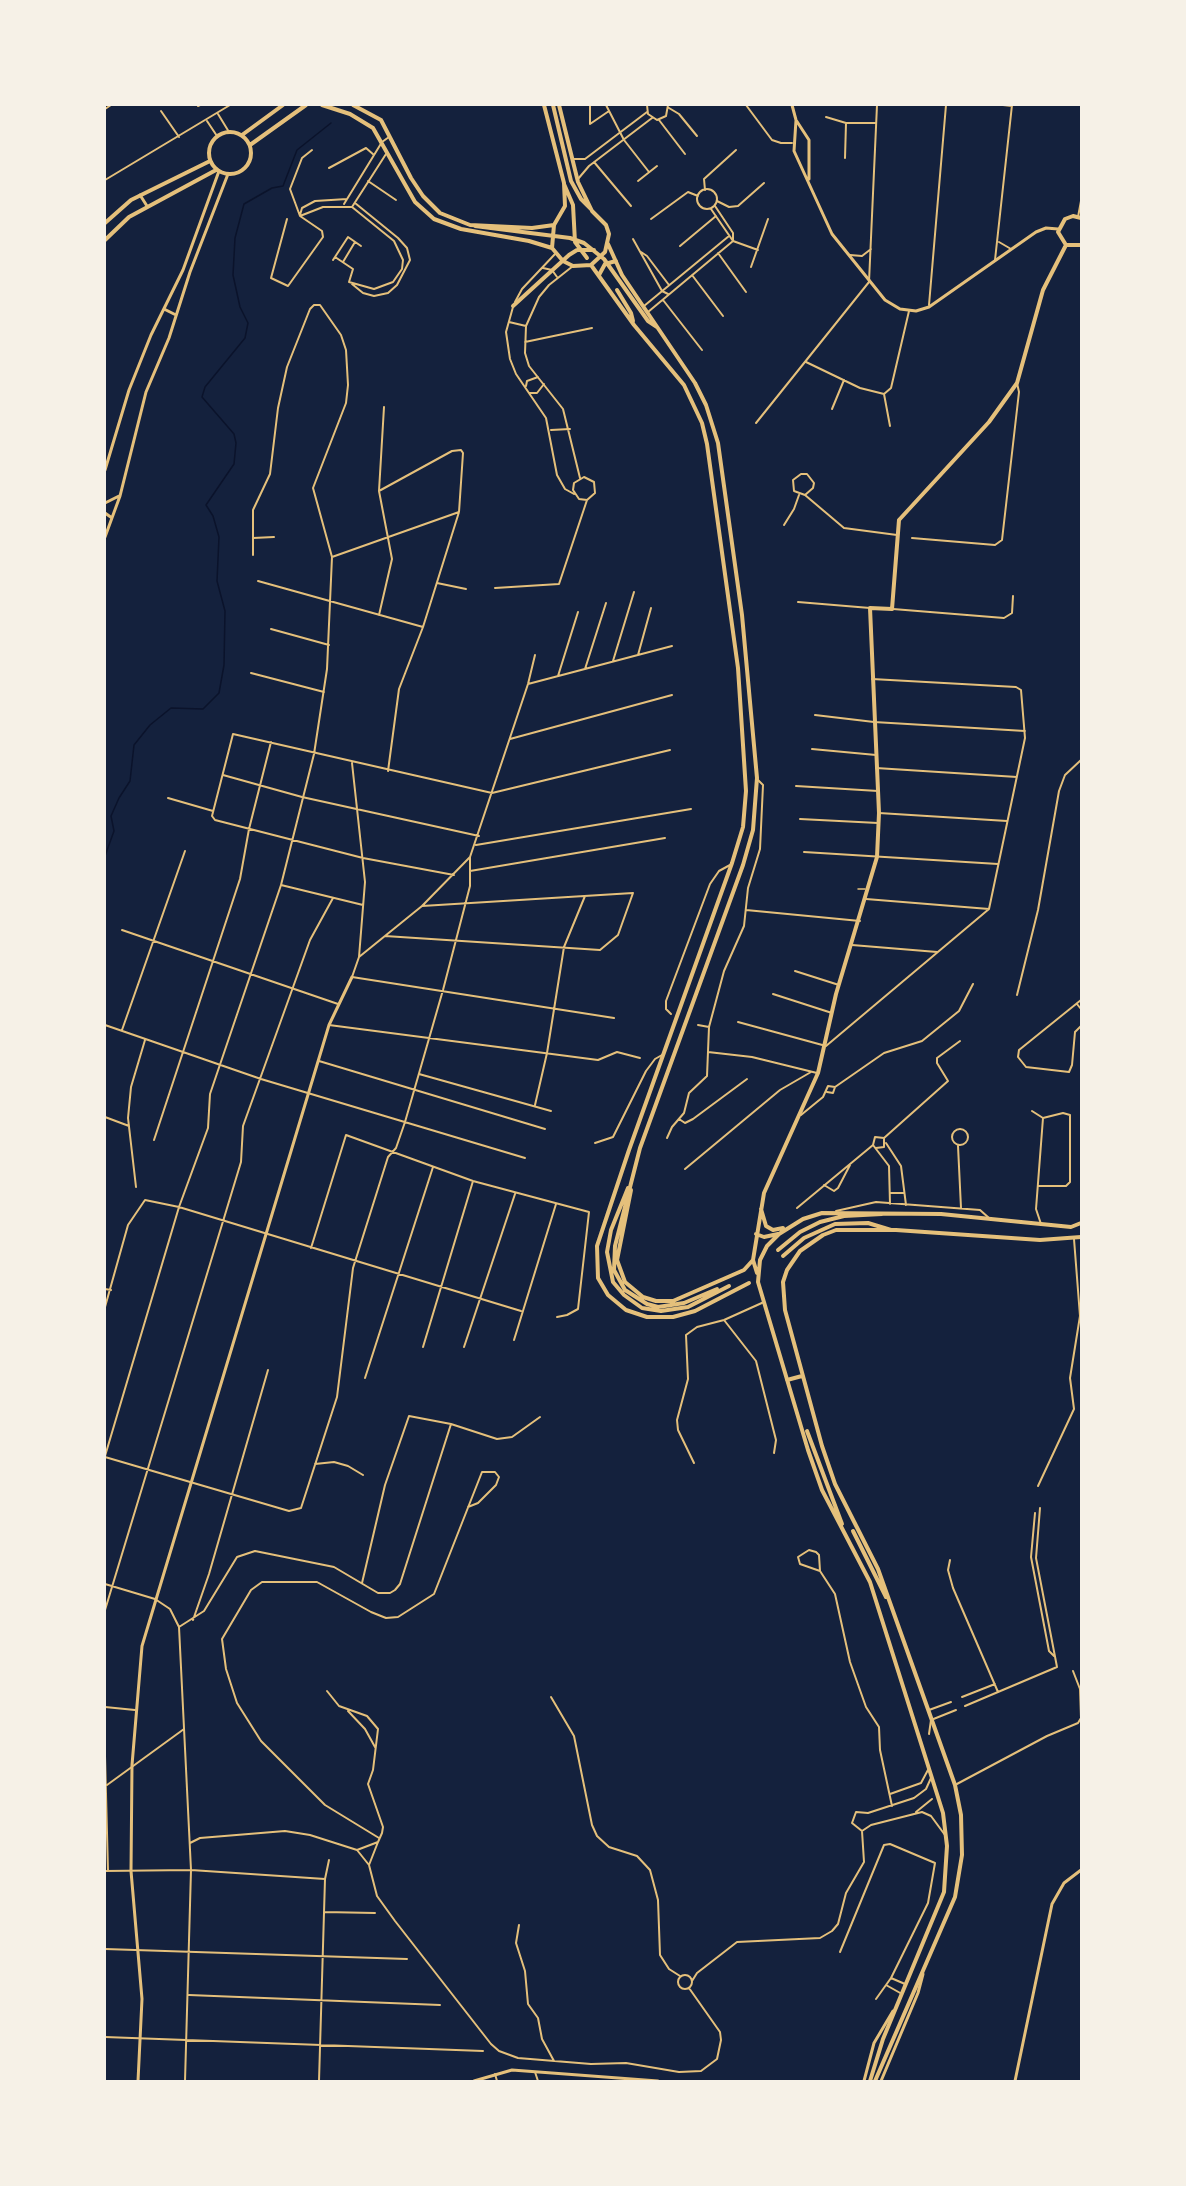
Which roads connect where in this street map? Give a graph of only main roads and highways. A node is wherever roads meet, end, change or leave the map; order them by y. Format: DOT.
graph roads {
  1 [pos="283,105"];
  2 [pos="306,105"];
  3 [pos="322,105"];
  4 [pos="353,105"];
  5 [pos="544,105"];
  6 [pos="553,105"];
  7 [pos="559,105"];
  8 [pos="242,135"];
  9 [pos="250,145"];
  10 [pos="210,161"];
  11 [pos="218,170"];
  12 [pos="564,183"];
  13 [pos="592,211"];
  14 [pos="1080,218"];
  15 [pos="105,223"];
  16 [pos="470,225"];
  17 [pos="554,225"];
  18 [pos="532,228"];
  19 [pos="105,240"];
  20 [pos="529,241"];
  21 [pos="608,244"];
  22 [pos="1066,245"];
  23 [pos="1081,245"];
  24 [pos="552,248"];
  25 [pos="595,250"];
  26 [pos="587,258"];
  27 [pos="616,261"];
  28 [pos="591,265"];
  29 [pos="599,274"];
  30 [pos="617,290"];
  31 [pos="513,306"];
  32 [pos="634,325"];
  33 [pos="660,329"];
  34 [pos="681,363"];
  35 [pos="672,369"];
  36 [pos="632,1178"];
  37 [pos="760,1207"];
  38 [pos="894,1212"];
  39 [pos="1081,1223"];
  40 [pos="793,1225"];
  41 [pos="892,1230"];
  42 [pos="756,1234"];
  43 [pos="779,1234"];
  44 [pos="1081,1237"];
  45 [pos="778,1250"];
  46 [pos="783,1256"];
  47 [pos="753,1260"];
  48 [pos="757,1274"];
  49 [pos="750,1283"];
  50 [pos="729,1286"];
  51 [pos="717,1289"];
  52 [pos="741,1290"];
  53 [pos="730,1293"];
  54 [pos="802,1376"];
  55 [pos="787,1380"];
  56 [pos="807,1431"];
  57 [pos="844,1531"];
  58 [pos="853,1531"];
  59 [pos="897,1620"];
  60 [pos="933,1921"];
  61 [pos="942,1930"];
  62 [pos="870,2081"];
  63 [pos="875,2081"];
  1 -- 8 [label="main road"];
  2 -- 9 [label="main road"];
  3 -- 20 [label="main road"];
  4 -- 16 [label="main road"];
  5 -- 12 [label="main road"];
  6 -- 13 [label="main road"];
  7 -- 13 [label="main road"];
  8 -- 9 [label="main road"];
  8 -- 10 [label="main road"];
  9 -- 11 [label="main road"];
  10 -- 11 [label="main road"];
  10 -- 15 [label="main road"];
  11 -- 19 [label="main road"];
  12 -- 17 [label="main road"];
  12 -- 26 [label="main road"];
  13 -- 21 [label="main road"];
  14 -- 22 [label="main road"];
  16 -- 18 [label="main road"];
  16 -- 25 [label="main road"];
  17 -- 18 [label="main road"];
  17 -- 24 [label="main road"];
  18 -- 20 [label="main road"];
  20 -- 24 [label="main road"];
  21 -- 27 [label="main road"];
  21 -- 28 [label="main road"];
  22 -- 23 [label="main road"];
  22 -- 37 [label="main road"];
  24 -- 28 [label="main road"];
  25 -- 31 [label="main road"];
  25 -- 33 [label="main road"];
  27 -- 29 [label="main road"];
  27 -- 33 [label="main road"];
  28 -- 29 [label="main road"];
  29 -- 32 [label="main road"];
  30 -- 32 [label="main road"];
  32 -- 35 [label="main road"];
  33 -- 34 [label="main road"];
  34 -- 35 [label="main road"];
  34 -- 36 [label="main road"];
  35 -- 53 [label="main road"];
  36 -- 47 [label="main road"];
  36 -- 50 [label="main road"];
  36 -- 51 [label="main road"];
  37 -- 40 [label="main road"];
  37 -- 42 [label="main road"];
  38 -- 39 [label="main road"];
  38 -- 40 [label="main road"];
  38 -- 45 [label="main road"];
  40 -- 43 [label="main road"];
  41 -- 44 [label="main road"];
  41 -- 46 [label="main road"];
  41 -- 54 [label="main road"];
  42 -- 43 [label="main road"];
  42 -- 47 [label="main road"];
  43 -- 48 [label="main road"];
  47 -- 48 [label="main road"];
  48 -- 55 [label="main road"];
  49 -- 53 [label="main road"];
  52 -- 53 [label="main road"];
  54 -- 55 [label="main road"];
  54 -- 59 [label="main road"];
  55 -- 57 [label="main road"];
  56 -- 57 [label="main road"];
  57 -- 60 [label="main road"];
  58 -- 59 [label="main road"];
  59 -- 61 [label="main road"];
  60 -- 61 [label="main road"];
  60 -- 62 [label="main road"];
  61 -- 63 [label="main road"];
}
